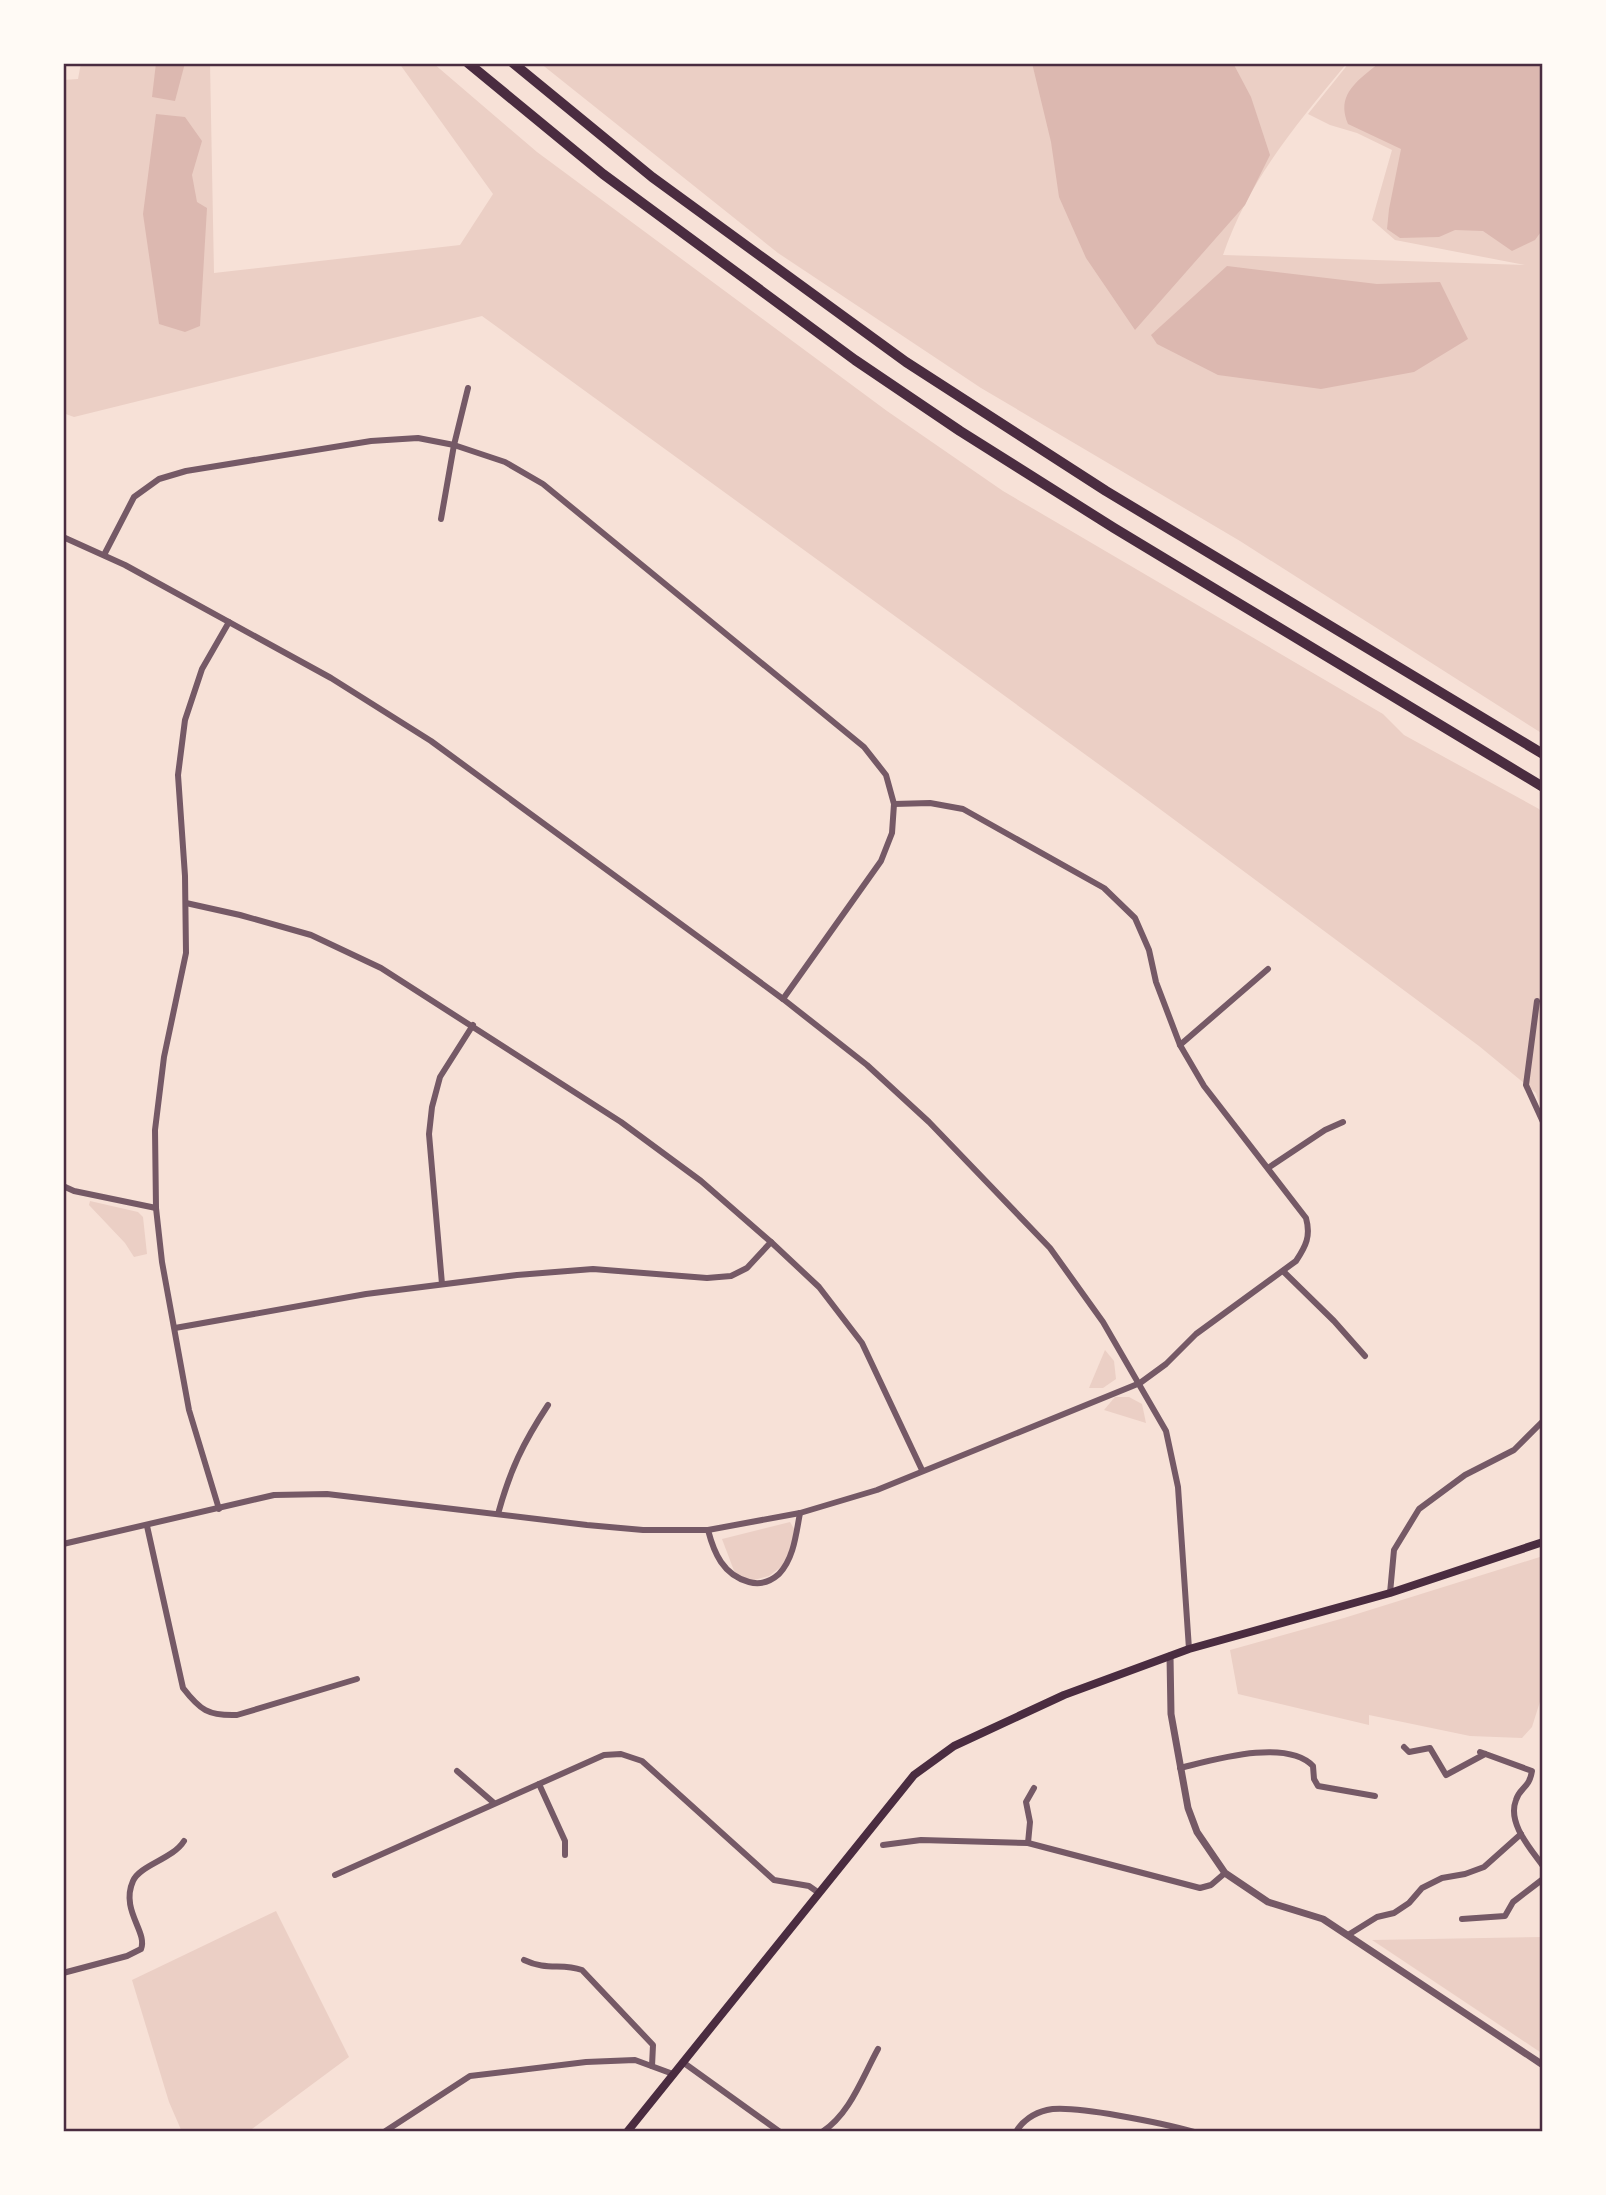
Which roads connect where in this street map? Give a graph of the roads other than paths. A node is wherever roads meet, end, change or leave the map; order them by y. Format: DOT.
graph roads {
  1 [pos="468,63"];
  2 [pos="513,63"];
  3 [pos="468,388"];
  4 [pos="454,445"];
  5 [pos="442,519"];
  6 [pos="63,537"];
  7 [pos="104,555"];
  8 [pos="229,622"];
  9 [pos="1543,754"];
  10 [pos="1543,787"];
  11 [pos="894,804"];
  12 [pos="186,903"];
  13 [pos="1268,969"];
  14 [pos="783,999"];
  15 [pos="1537,1001"];
  16 [pos="473,1025"];
  17 [pos="1180,1045"];
  18 [pos="1343,1122"];
  19 [pos="1543,1122"];
  20 [pos="1268,1168"];
  21 [pos="63,1185"];
  22 [pos="156,1208"];
  23 [pos="771,1242"];
  24 [pos="1283,1271"];
  25 [pos="442,1284"];
  26 [pos="175,1328"];
  27 [pos="1365,1356"];
  28 [pos="1140,1383"];
  29 [pos="548,1405"];
  30 [pos="1543,1421"];
  31 [pos="922,1470"];
  32 [pos="219,1509"];
  33 [pos="800,1513"];
  34 [pos="498,1514"];
  35 [pos="147,1526"];
  36 [pos="708,1530"];
  37 [pos="1543,1542"];
  38 [pos="63,1544"];
  39 [pos="1390,1593"];
  40 [pos="1189,1649"];
  41 [pos="1170,1656"];
  42 [pos="357,1679"];
  43 [pos="1404,1747"];
  44 [pos="1180,1768"];
  45 [pos="457,1771"];
  46 [pos="539,1784"];
  47 [pos="1034,1788"];
  48 [pos="1375,1796"];
  49 [pos="494,1803"];
  50 [pos="1521,1834"];
  51 [pos="184,1841"];
  52 [pos="1028,1843"];
  53 [pos="883,1845"];
  54 [pos="565,1855"];
  55 [pos="1543,1866"];
  56 [pos="1225,1873"];
  57 [pos="335,1875"];
  58 [pos="1543,1879"];
  59 [pos="819,1893"];
  60 [pos="1462,1919"];
  61 [pos="1349,1935"];
  62 [pos="524,1960"];
  63 [pos="63,1973"];
  64 [pos="878,2049"];
  65 [pos="684,2063"];
  66 [pos="1543,2065"];
  67 [pos="652,2066"];
  68 [pos="673,2074"];
  69 [pos="384,2132"];
  70 [pos="627,2132"];
  71 [pos="780,2132"];
  72 [pos="822,2132"];
  73 [pos="1016,2132"];
  74 [pos="1194,2132"];
  1 -- 10 [label="highway"];
  2 -- 9 [label="highway"];
  3 -- 4 [label="street"];
  4 -- 5 [label="street"];
  4 -- 7 [label="street"];
  4 -- 11 [label="street"];
  6 -- 7 [label="street"];
  7 -- 8 [label="street"];
  8 -- 12 [label="street"];
  8 -- 14 [label="street"];
  11 -- 14 [label="street"];
  11 -- 17 [label="street"];
  12 -- 16 [label="street"];
  12 -- 22 [label="street"];
  13 -- 17 [label="street"];
  14 -- 28 [label="street"];
  15 -- 19 [label="street"];
  16 -- 23 [label="street"];
  16 -- 25 [label="street"];
  17 -- 20 [label="street"];
  18 -- 20 [label="street"];
  20 -- 24 [label="street"];
  21 -- 22 [label="street"];
  22 -- 26 [label="street"];
  23 -- 25 [label="street"];
  23 -- 31 [label="street"];
  24 -- 27 [label="street"];
  24 -- 28 [label="street"];
  25 -- 26 [label="street"];
  26 -- 32 [label="street"];
  28 -- 31 [label="street"];
  28 -- 40 [label="street"];
  29 -- 34 [label="street"];
  30 -- 39 [label="street"];
  31 -- 33 [label="street"];
  32 -- 34 [label="street"];
  32 -- 35 [label="street"];
  33 -- 36 [label="street"];
  33 -- 36 [label="street"];
  34 -- 36 [label="street"];
  35 -- 38 [label="street"];
  35 -- 42 [label="street"];
  37 -- 39 [label="main road"];
  39 -- 40 [label="main road"];
  40 -- 41 [label="main road"];
  41 -- 44 [label="street"];
  41 -- 59 [label="main road"];
  43 -- 50 [label="street"];
  44 -- 48 [label="street"];
  44 -- 56 [label="street"];
  45 -- 49 [label="street"];
  46 -- 49 [label="street"];
  46 -- 54 [label="street"];
  46 -- 59 [label="street"];
  47 -- 52 [label="street"];
  49 -- 57 [label="street"];
  50 -- 55 [label="street"];
  50 -- 61 [label="street"];
  51 -- 63 [label="street"];
  52 -- 53 [label="street"];
  52 -- 56 [label="street"];
  56 -- 61 [label="street"];
  58 -- 60 [label="street"];
  59 -- 65 [label="main road"];
  61 -- 66 [label="street"];
  62 -- 67 [label="street"];
  64 -- 72 [label="street"];
  65 -- 68 [label="main road"];
  65 -- 71 [label="street"];
  67 -- 68 [label="street"];
  67 -- 69 [label="street"];
  68 -- 70 [label="main road"];
  73 -- 74 [label="street"];
}
